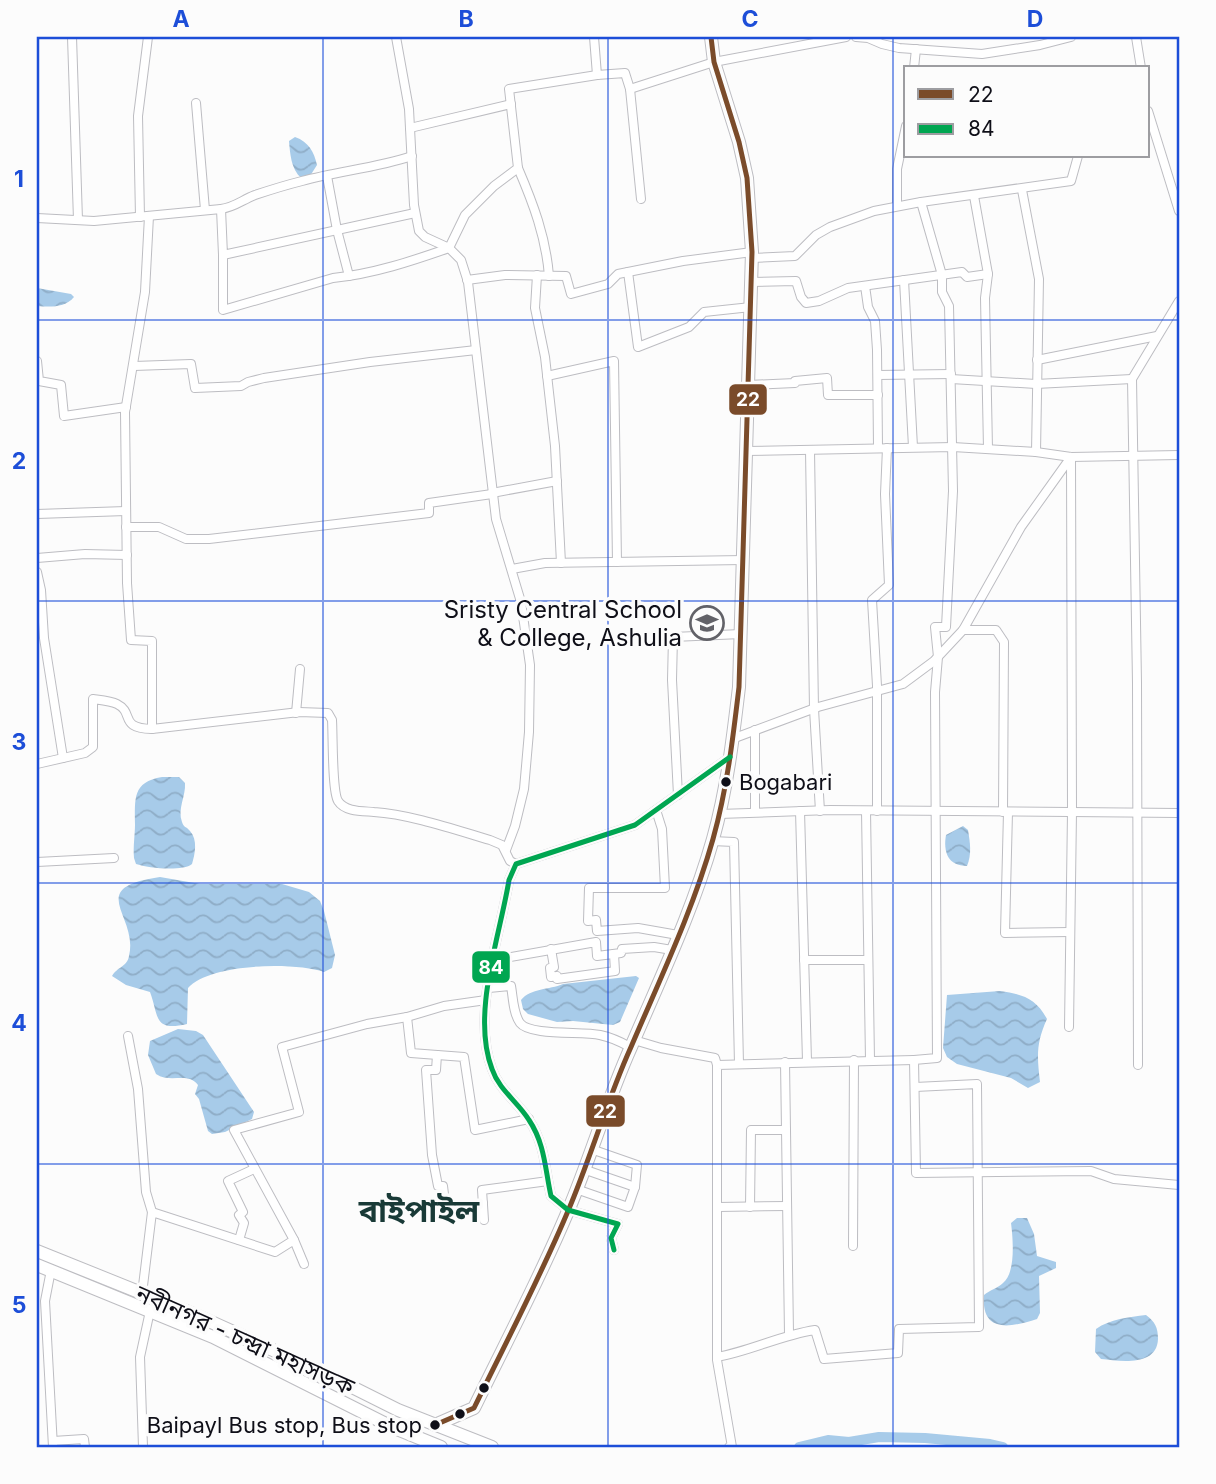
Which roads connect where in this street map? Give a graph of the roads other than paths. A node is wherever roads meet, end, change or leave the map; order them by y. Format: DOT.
graph roads {
  1 [pos="72,37"];
  2 [pos="148,37"];
  3 [pos="396,37"];
  4 [pos="594,37"];
  5 [pos="711,37"];
  6 [pos="846,37"];
  7 [pos="856,37"];
  8 [pos="862,37"];
  9 [pos="1071,37"];
  10 [pos="1136,37"];
  11 [pos="915,50"];
  12 [pos="714,62"];
  13 [pos="914,66"];
  14 [pos="1141,66"];
  15 [pos="597,75"];
  16 [pos="629,89"];
  17 [pos="196,103"];
  18 [pos="511,104"];
  19 [pos="410,128"];
  20 [pos="904,136"];
  21 [pos="1152,144"];
  22 [pos="412,156"];
  23 [pos="1077,158"];
  24 [pos="518,168"];
  25 [pos="327,176"];
  26 [pos="1022,190"];
  27 [pos="974,196"];
  28 [pos="641,199"];
  29 [pos="921,202"];
  30 [pos="897,205"];
  31 [pos="221,209"];
  32 [pos="205,210"];
  33 [pos="1179,211"];
  34 [pos="415,213"];
  35 [pos="149,216"];
  36 [pos="139,217"];
  37 [pos="37,218"];
  38 [pos="78,220"];
  39 [pos="337,230"];
  40 [pos="449,248"];
  41 [pos="752,255"];
  42 [pos="223,256"];
  43 [pos="628,272"];
  44 [pos="988,274"];
  45 [pos="537,275"];
  46 [pos="942,275"];
  47 [pos="349,276"];
  48 [pos="549,276"];
  49 [pos="467,280"];
  50 [pos="904,280"];
  51 [pos="751,282"];
  52 [pos="865,286"];
  53 [pos="1179,300"];
  54 [pos="751,307"];
  55 [pos="1157,337"];
  56 [pos="476,350"];
  57 [pos="1037,360"];
  58 [pos="37,361"];
  59 [pos="134,366"];
  60 [pos="878,375"];
  61 [pos="909,375"];
  62 [pos="547,376"];
  63 [pos="951,376"];
  64 [pos="1132,379"];
  65 [pos="987,381"];
  66 [pos="1036,384"];
  67 [pos="748,385"];
  68 [pos="878,395"];
  69 [pos="127,407"];
  70 [pos="913,447"];
  71 [pos="953,447"];
  72 [pos="882,448"];
  73 [pos="988,449"];
  74 [pos="810,450"];
  75 [pos="746,452"];
  76 [pos="1036,452"];
  77 [pos="1179,456"];
  78 [pos="1071,457"];
  79 [pos="1134,457"];
  80 [pos="557,481"];
  81 [pos="492,493"];
  82 [pos="126,511"];
  83 [pos="37,514"];
  84 [pos="126,527"];
  85 [pos="127,555"];
  86 [pos="37,558"];
  87 [pos="744,560"];
  88 [pos="617,562"];
  89 [pos="561,563"];
  90 [pos="512,569"];
  91 [pos="37,572"];
  92 [pos="963,631"];
  93 [pos="741,635"];
  94 [pos="937,657"];
  95 [pos="300,669"];
  96 [pos="877,691"];
  97 [pos="814,709"];
  98 [pos="296,713"];
  99 [pos="152,729"];
  100 [pos="755,730"];
  101 [pos="732,739"];
  102 [pos="730,757"];
  103 [pos="63,758"];
  104 [pos="37,764"];
  105 [pos="678,795"];
  106 [pos="656,810"];
  107 [pos="800,811"];
  108 [pos="820,811"];
  109 [pos="866,811"];
  110 [pos="877,811"];
  111 [pos="936,811"];
  112 [pos="1005,812"];
  113 [pos="1072,812"];
  114 [pos="755,813"];
  115 [pos="1137,813"];
  116 [pos="1179,813"];
  117 [pos="719,814"];
  118 [pos="712,841"];
  119 [pos="506,850"];
  120 [pos="114,858"];
  121 [pos="37,862"];
  122 [pos="516,864"];
  123 [pos="1070,932"];
  124 [pos="678,934"];
  125 [pos="551,949"];
  126 [pos="672,950"];
  127 [pos="614,954"];
  128 [pos="494,960"];
  129 [pos="804,960"];
  130 [pos="868,960"];
  131 [pos="489,988"];
  132 [pos="486,1000"];
  133 [pos="407,1017"];
  134 [pos="1069,1027"];
  135 [pos="128,1036"];
  136 [pos="632,1043"];
  137 [pos="437,1055"];
  138 [pos="914,1059"];
  139 [pos="854,1060"];
  140 [pos="870,1060"];
  141 [pos="807,1061"];
  142 [pos="785,1062"];
  143 [pos="739,1064"];
  144 [pos="717,1065"];
  145 [pos="1138,1065"];
  146 [pos="915,1087"];
  147 [pos="528,1119"];
  148 [pos="786,1130"];
  149 [pos="591,1149"];
  150 [pos="254,1169"];
  151 [pos="583,1169"];
  152 [pos="978,1171"];
  153 [pos="548,1181"];
  154 [pos="1179,1185"];
  155 [pos="635,1187"];
  156 [pos="576,1189"];
  157 [pos="483,1203"];
  158 [pos="788,1206"];
  159 [pos="718,1207"];
  160 [pos="750,1207"];
  161 [pos="568,1210"];
  162 [pos="152,1212"];
  163 [pos="484,1220"];
  164 [pos="239,1240"];
  165 [pos="293,1240"];
  166 [pos="853,1246"];
  167 [pos="614,1250"];
  168 [pos="37,1251"];
  169 [pos="304,1264"];
  170 [pos="37,1265"];
  171 [pos="51,1270"];
  172 [pos="142,1294"];
  173 [pos="150,1311"];
  174 [pos="789,1334"];
  175 [pos="717,1357"];
  176 [pos="435,1424"];
  177 [pos="53,1444"];
  178 [pos="85,1447"];
  179 [pos="143,1447"];
  180 [pos="441,1447"];
  181 [pos="492,1447"];
  182 [pos="729,1447"];
  1 -- 38 [label="street"];
  2 -- 36 [label="street"];
  3 -- 19 [label="street"];
  4 -- 15 [label="street"];
  5 -- 12 [label="highway"];
  6 -- 12 [label="street"];
  7 -- 8 [label="street"];
  8 -- 11 [label="street"];
  9 -- 11 [label="street"];
  10 -- 14 [label="street"];
  11 -- 13 [label="street"];
  12 -- 16 [label="street"];
  12 -- 41 [label="highway"];
  15 -- 16 [label="street"];
  15 -- 18 [label="street"];
  16 -- 28 [label="street"];
  17 -- 32 [label="street"];
  18 -- 19 [label="street"];
  18 -- 24 [label="street"];
  19 -- 22 [label="street"];
  20 -- 30 [label="street"];
  21 -- 33 [label="street"];
  22 -- 25 [label="street"];
  22 -- 34 [label="street"];
  23 -- 26 [label="street"];
  24 -- 40 [label="street"];
  24 -- 48 [label="street"];
  25 -- 31 [label="street"];
  25 -- 39 [label="street"];
  26 -- 27 [label="street"];
  26 -- 57 [label="street"];
  27 -- 29 [label="street"];
  27 -- 44 [label="street"];
  29 -- 30 [label="street"];
  29 -- 46 [label="street"];
  30 -- 41 [label="street"];
  31 -- 32 [label="street"];
  31 -- 42 [label="street"];
  32 -- 35 [label="street"];
  34 -- 39 [label="street"];
  34 -- 40 [label="street"];
  35 -- 36 [label="street"];
  35 -- 59 [label="street"];
  36 -- 38 [label="street"];
  37 -- 38 [label="street"];
  39 -- 42 [label="street"];
  39 -- 47 [label="street"];
  40 -- 47 [label="street"];
  40 -- 49 [label="street"];
  41 -- 43 [label="street"];
  41 -- 51 [label="highway"];
  42 -- 47 [label="street"];
  43 -- 48 [label="street"];
  43 -- 54 [label="street"];
  44 -- 46 [label="street"];
  44 -- 65 [label="street"];
  45 -- 48 [label="street"];
  45 -- 49 [label="street"];
  45 -- 62 [label="street"];
  46 -- 50 [label="street"];
  46 -- 63 [label="street"];
  49 -- 56 [label="street"];
  50 -- 52 [label="street"];
  50 -- 61 [label="street"];
  51 -- 52 [label="street"];
  51 -- 54 [label="highway"];
  52 -- 60 [label="street"];
  53 -- 55 [label="street"];
  54 -- 67 [label="highway"];
  55 -- 57 [label="street"];
  55 -- 64 [label="street"];
  56 -- 59 [label="street"];
  56 -- 81 [label="street"];
  57 -- 66 [label="street"];
  58 -- 69 [label="street"];
  59 -- 69 [label="street"];
  60 -- 61 [label="street"];
  60 -- 68 [label="street"];
  61 -- 63 [label="street"];
  61 -- 70 [label="street"];
  62 -- 80 [label="street"];
  62 -- 88 [label="street"];
  63 -- 65 [label="street"];
  63 -- 71 [label="street"];
  64 -- 66 [label="street"];
  64 -- 79 [label="street"];
  65 -- 66 [label="street"];
  65 -- 73 [label="street"];
  66 -- 76 [label="street"];
  67 -- 68 [label="street"];
  67 -- 75 [label="highway"];
  68 -- 72 [label="street"];
  69 -- 82 [label="street"];
  70 -- 71 [label="street"];
  70 -- 72 [label="street"];
  71 -- 73 [label="street"];
  71 -- 94 [label="street"];
  72 -- 74 [label="street"];
  72 -- 96 [label="street"];
  73 -- 76 [label="street"];
  74 -- 75 [label="street"];
  74 -- 97 [label="street"];
  75 -- 87 [label="highway"];
  76 -- 78 [label="street"];
  77 -- 79 [label="street"];
  78 -- 79 [label="street"];
  78 -- 92 [label="street"];
  78 -- 113 [label="street"];
  79 -- 115 [label="street"];
  80 -- 81 [label="street"];
  80 -- 89 [label="street"];
  81 -- 84 [label="street"];
  81 -- 90 [label="street"];
  82 -- 83 [label="street"];
  82 -- 84 [label="street"];
  84 -- 85 [label="street"];
  85 -- 86 [label="street"];
  85 -- 99 [label="street"];
  87 -- 88 [label="street"];
  87 -- 93 [label="highway"];
  88 -- 89 [label="street"];
  89 -- 90 [label="street"];
  90 -- 119 [label="street"];
  91 -- 103 [label="street"];
  92 -- 94 [label="street"];
  92 -- 112 [label="street"];
  93 -- 101 [label="highway"];
  93 -- 105 [label="street"];
  94 -- 96 [label="street"];
  94 -- 111 [label="street"];
  95 -- 98 [label="street"];
  96 -- 97 [label="street"];
  96 -- 110 [label="street"];
  97 -- 100 [label="street"];
  97 -- 108 [label="street"];
  98 -- 99 [label="street"];
  98 -- 119 [label="street"];
  99 -- 103 [label="street"];
  100 -- 101 [label="street"];
  100 -- 114 [label="street"];
  101 -- 102 [label="highway"];
  102 -- 105 [label="street"];
  102 -- 117 [label="highway"];
  103 -- 104 [label="street"];
  105 -- 106 [label="street"];
  106 -- 122 [label="street"];
  106 -- 124 [label="street"];
  107 -- 108 [label="street"];
  107 -- 114 [label="street"];
  107 -- 129 [label="street"];
  108 -- 109 [label="street"];
  109 -- 110 [label="street"];
  109 -- 130 [label="street"];
  110 -- 111 [label="street"];
  111 -- 112 [label="street"];
  111 -- 138 [label="street"];
  112 -- 113 [label="street"];
  112 -- 123 [label="street"];
  113 -- 115 [label="street"];
  113 -- 123 [label="street"];
  114 -- 117 [label="street"];
  115 -- 116 [label="street"];
  115 -- 145 [label="street"];
  117 -- 118 [label="highway"];
  118 -- 124 [label="highway"];
  118 -- 143 [label="street"];
  119 -- 122 [label="street"];
  120 -- 121 [label="street"];
  122 -- 128 [label="street"];
  123 -- 134 [label="street"];
  124 -- 126 [label="highway"];
  125 -- 127 [label="street"];
  125 -- 127 [label="street"];
  125 -- 128 [label="street"];
  126 -- 127 [label="street"];
  126 -- 136 [label="highway"];
  128 -- 131 [label="street"];
  129 -- 130 [label="street"];
  129 -- 141 [label="street"];
  130 -- 140 [label="street"];
  131 -- 132 [label="street"];
  131 -- 136 [label="street"];
  132 -- 133 [label="street"];
  132 -- 147 [label="street"];
  133 -- 137 [label="street"];
  133 -- 150 [label="street"];
  135 -- 162 [label="street"];
  136 -- 144 [label="street"];
  136 -- 149 [label="highway"];
  137 -- 147 [label="street"];
  137 -- 157 [label="street"];
  138 -- 140 [label="street"];
  138 -- 146 [label="street"];
  139 -- 140 [label="street"];
  139 -- 141 [label="street"];
  139 -- 166 [label="street"];
  141 -- 142 [label="street"];
  142 -- 143 [label="street"];
  142 -- 148 [label="street"];
  143 -- 144 [label="street"];
  144 -- 159 [label="street"];
  146 -- 152 [label="street"];
  146 -- 152 [label="street"];
  147 -- 153 [label="street"];
  148 -- 158 [label="street"];
  148 -- 160 [label="street"];
  149 -- 151 [label="highway"];
  149 -- 155 [label="street"];
  150 -- 164 [label="street"];
  150 -- 165 [label="street"];
  151 -- 155 [label="street"];
  151 -- 156 [label="highway"];
  152 -- 154 [label="street"];
  152 -- 174 [label="street"];
  153 -- 157 [label="street"];
  153 -- 161 [label="street"];
  155 -- 156 [label="street"];
  156 -- 161 [label="highway"];
  157 -- 163 [label="street"];
  158 -- 160 [label="street"];
  158 -- 174 [label="street"];
  159 -- 160 [label="street"];
  159 -- 175 [label="street"];
  161 -- 167 [label="street"];
  161 -- 176 [label="highway"];
  162 -- 164 [label="street"];
  162 -- 172 [label="street"];
  164 -- 165 [label="street"];
  165 -- 169 [label="street"];
  168 -- 172 [label="highway, নবীনগর - চন্দ্রা মহাসড়ক"];
  170 -- 171 [label="highway, নবীনগর - চন্দ্রা মহাসড়ক"];
  171 -- 173 [label="highway, নবীনগর - চন্দ্রা মহাসড়ক"];
  171 -- 177 [label="street"];
  172 -- 176 [label="highway, নবীনগর - চন্দ্রা মহাসড়ক"];
  173 -- 179 [label="street"];
  173 -- 180 [label="highway, নবীনগর - চন্দ্রা মহাসড়ক"];
  174 -- 175 [label="street"];
  175 -- 182 [label="street"];
  176 -- 181 [label="highway, নবীনগর - চন্দ্রা মহাসড়ক"];
  177 -- 178 [label="street"];
}
